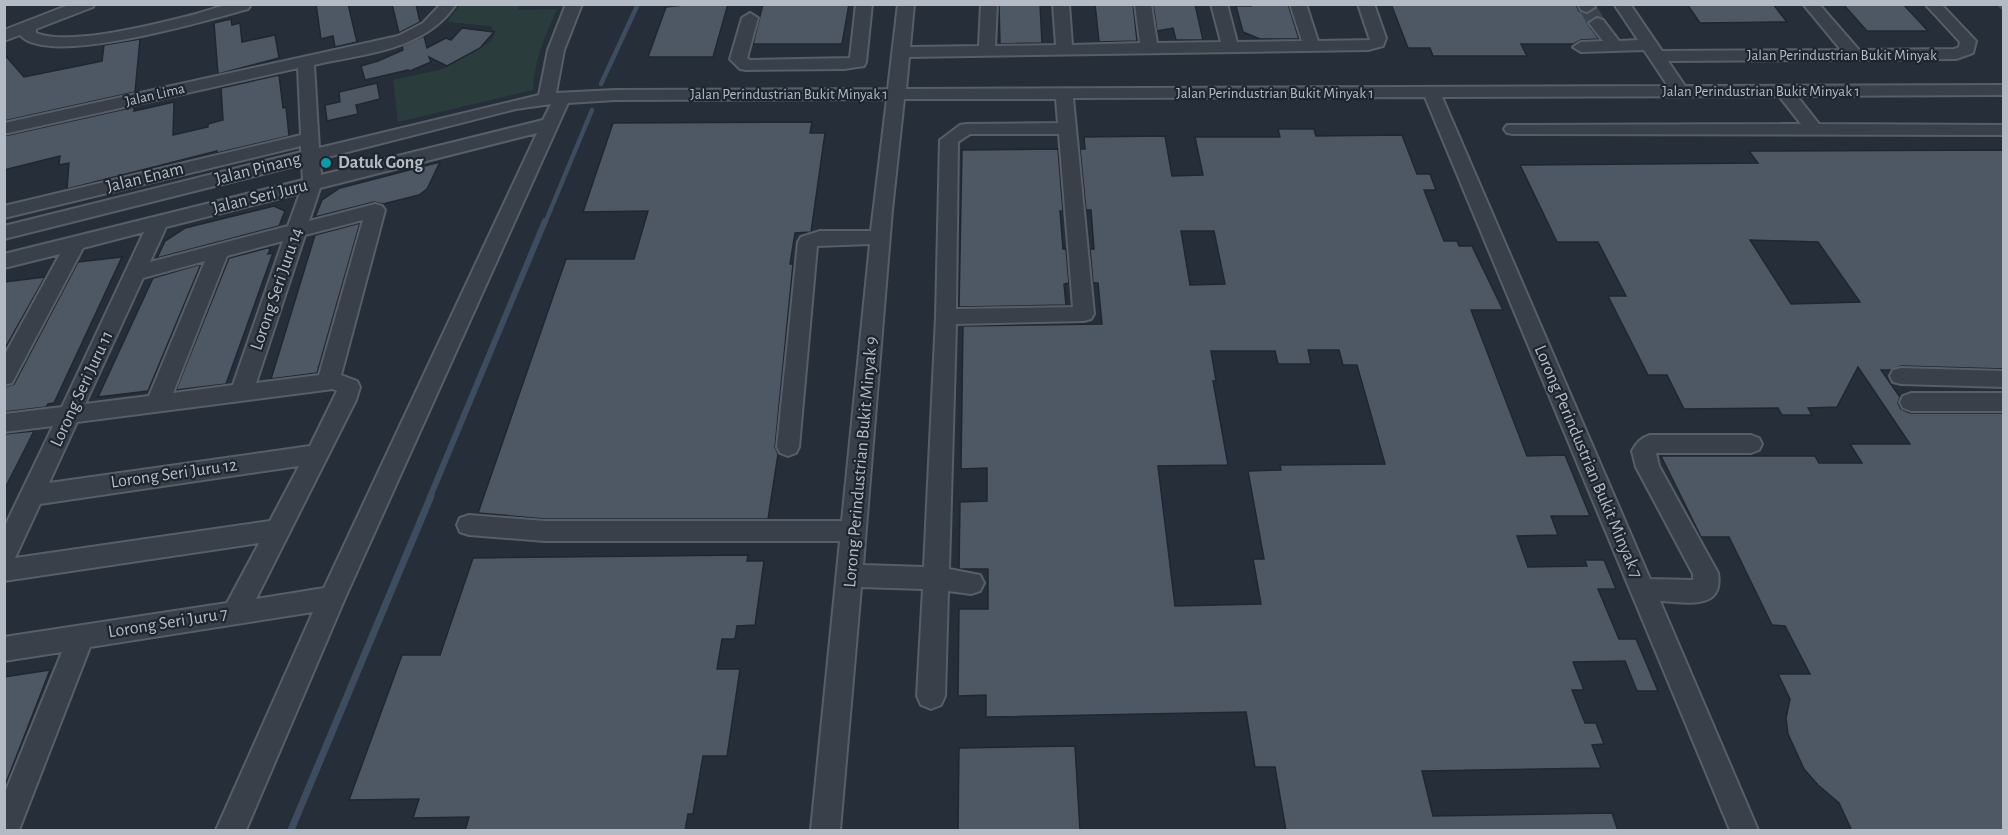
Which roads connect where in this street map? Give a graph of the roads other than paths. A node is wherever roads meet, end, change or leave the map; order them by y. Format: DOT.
graph roads {
  1 [pos="87,4"];
  2 [pos="449,4"];
  3 [pos="574,4"];
  4 [pos="864,4"];
  5 [pos="906,4"];
  6 [pos="989,4"];
  7 [pos="1061,4"];
  8 [pos="1143,4"];
  9 [pos="1219,4"];
  10 [pos="1298,4"];
  11 [pos="1366,4"];
  12 [pos="1622,4"];
  13 [pos="1810,4"];
  14 [pos="1932,4"];
  15 [pos="247,5"];
  16 [pos="750,18"];
  17 [pos="1597,23"];
  18 [pos="28,27"];
  19 [pos="4,36"];
  20 [pos="1311,45"];
  21 [pos="1614,45"];
  22 [pos="1230,46"];
  23 [pos="1581,47"];
  24 [pos="1149,48"];
  25 [pos="1064,49"];
  26 [pos="987,51"];
  27 [pos="1653,51"];
  28 [pos="902,52"];
  29 [pos="1854,54"];
  30 [pos="306,62"];
  31 [pos="2004,90"];
  32 [pos="1680,91"];
  33 [pos="1784,91"];
  34 [pos="898,93"];
  35 [pos="1064,93"];
  36 [pos="1432,93"];
  37 [pos="554,99"];
  38 [pos="550,124"];
  39 [pos="1068,128"];
  40 [pos="4,129"];
  41 [pos="1513,129"];
  42 [pos="1814,129"];
  43 [pos="2004,130"];
  44 [pos="310,147"];
  45 [pos="312,184"];
  46 [pos="4,212"];
  47 [pos="159,223"];
  48 [pos="297,230"];
  49 [pos="4,233"];
  50 [pos="880,237"];
  51 [pos="76,243"];
  52 [pos="219,251"];
  53 [pos="4,261"];
  54 [pos="135,273"];
  55 [pos="946,317"];
  56 [pos="1901,376"];
  57 [pos="4,377"];
  58 [pos="2004,379"];
  59 [pos="328,382"];
  60 [pos="241,394"];
  61 [pos="1911,402"];
  62 [pos="2004,402"];
  63 [pos="157,404"];
  64 [pos="70,415"];
  65 [pos="4,423"];
  66 [pos="1751,444"];
  67 [pos="788,447"];
  68 [pos="316,454"];
  69 [pos="33,495"];
  70 [pos="469,525"];
  71 [pos="277,530"];
  72 [pos="855,531"];
  73 [pos="4,555"];
  74 [pos="4,570"];
  75 [pos="851,576"];
  76 [pos="936,578"];
  77 [pos="970,583"];
  78 [pos="1642,590"];
  79 [pos="332,598"];
  80 [pos="235,613"];
  81 [pos="81,637"];
  82 [pos="4,649"];
  83 [pos="931,696"];
  84 [pos="5,831"];
  85 [pos="231,831"];
  86 [pos="826,831"];
  87 [pos="1744,831"];
  1 -- 18 [label="street"];
  2 -- 30 [label="street, Jalan Lima"];
  3 -- 37 [label="street"];
  4 -- 16 [label="street"];
  5 -- 28 [label="street, Lorong Perindustrian Bukit Minyak 9"];
  6 -- 26 [label="street"];
  7 -- 25 [label="street"];
  8 -- 24 [label="street"];
  9 -- 22 [label="street"];
  10 -- 20 [label="street"];
  11 -- 20 [label="street"];
  12 -- 27 [label="street"];
  13 -- 29 [label="street"];
  14 -- 29 [label="street, Jalan Perindustrian Bukit Minyak"];
  15 -- 18 [label="street"];
  17 -- 21 [label="street"];
  18 -- 19 [label="street"];
  20 -- 22 [label="street"];
  21 -- 23 [label="street, Jalan Perindustrian Bukit Minyak"];
  21 -- 27 [label="street, Jalan Perindustrian Bukit Minyak"];
  22 -- 24 [label="street"];
  24 -- 25 [label="street"];
  25 -- 26 [label="street"];
  26 -- 28 [label="street"];
  27 -- 29 [label="street, Jalan Perindustrian Bukit Minyak"];
  27 -- 32 [label="street"];
  28 -- 34 [label="street, Lorong Perindustrian Bukit Minyak 9"];
  30 -- 40 [label="street, Jalan Lima"];
  30 -- 44 [label="street"];
  31 -- 33 [label="street, Jalan Perindustrian Bukit Minyak 1"];
  32 -- 33 [label="street, Jalan Perindustrian Bukit Minyak 1"];
  32 -- 36 [label="street, Jalan Perindustrian Bukit Minyak 1"];
  33 -- 42 [label="street"];
  34 -- 35 [label="street, Jalan Perindustrian Bukit Minyak 1"];
  34 -- 37 [label="street, Jalan Perindustrian Bukit Minyak 1"];
  34 -- 50 [label="street, Lorong Perindustrian Bukit Minyak 9"];
  35 -- 36 [label="street, Jalan Perindustrian Bukit Minyak 1"];
  35 -- 39 [label="street"];
  36 -- 78 [label="street, Lorong Perindustrian Bukit Minyak 7"];
  37 -- 38 [label="street"];
  37 -- 44 [label="street, Jalan Pinang"];
  38 -- 45 [label="street, Jalan Seri Juru"];
  38 -- 79 [label="street"];
  39 -- 55 [label="street"];
  39 -- 55 [label="street"];
  41 -- 42 [label="street"];
  42 -- 43 [label="street"];
  44 -- 45 [label="street"];
  44 -- 46 [label="street, Jalan Enam"];
  44 -- 49 [label="street, Jalan Pinang"];
  45 -- 47 [label="street, Jalan Seri Juru"];
  45 -- 48 [label="street, Lorong Seri Juru 14"];
  47 -- 51 [label="street, Jalan Seri Juru"];
  47 -- 54 [label="street, Lorong Seri Juru 11"];
  48 -- 52 [label="street"];
  48 -- 59 [label="street"];
  48 -- 60 [label="street, Lorong Seri Juru 14"];
  50 -- 67 [label="street"];
  50 -- 72 [label="street, Lorong Perindustrian Bukit Minyak 9"];
  51 -- 53 [label="street, Jalan Seri Juru"];
  51 -- 57 [label="street"];
  52 -- 54 [label="street"];
  52 -- 63 [label="street"];
  54 -- 64 [label="street, Lorong Seri Juru 11"];
  55 -- 76 [label="street"];
  56 -- 58 [label="street"];
  59 -- 60 [label="street"];
  59 -- 68 [label="street"];
  60 -- 63 [label="street"];
  61 -- 62 [label="street"];
  63 -- 64 [label="street"];
  64 -- 65 [label="street"];
  64 -- 69 [label="street, Lorong Seri Juru 11"];
  66 -- 78 [label="street"];
  68 -- 69 [label="street, Lorong Seri Juru 12"];
  68 -- 71 [label="street"];
  69 -- 73 [label="street, Lorong Seri Juru 11"];
  70 -- 72 [label="street"];
  71 -- 74 [label="street"];
  71 -- 80 [label="street"];
  72 -- 75 [label="street, Lorong Perindustrian Bukit Minyak 9"];
  75 -- 76 [label="street"];
  75 -- 86 [label="street, Lorong Perindustrian Bukit Minyak 9"];
  76 -- 77 [label="street"];
  76 -- 83 [label="street"];
  78 -- 87 [label="street, Lorong Perindustrian Bukit Minyak 7"];
  79 -- 80 [label="street, Lorong Seri Juru 7"];
  79 -- 85 [label="street"];
  80 -- 81 [label="street, Lorong Seri Juru 7"];
  81 -- 82 [label="street, Lorong Seri Juru 7"];
  81 -- 84 [label="street"];
}
